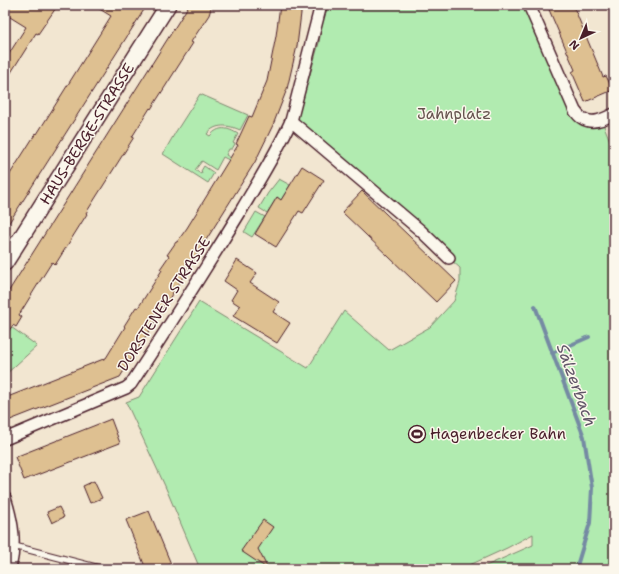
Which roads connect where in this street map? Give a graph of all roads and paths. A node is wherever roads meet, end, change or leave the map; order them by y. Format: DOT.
graph roads {
  1 [pos="168,5"];
  2 [pos="321,5"];
  3 [pos="529,5"];
  4 [pos="614,114"];
  5 [pos="291,121"];
  6 [pos="449,258"];
  7 [pos="5,263"];
  8 [pos="5,439"];
  9 [pos="5,498"];
  10 [pos="14,546"];
  11 [pos="10,569"];
  12 [pos="103,569"];
  1 -- 7 [label="main road, HAUS-BERGE-STRASSE"];
  2 -- 5 [label="street"];
  3 -- 4 [label="street"];
  5 -- 6 [label="street"];
  5 -- 8 [label="street, DORSTENER STRASSE"];
  9 -- 10 [label="street"];
  10 -- 11 [label="street"];
  10 -- 12 [label="lane"];
}
